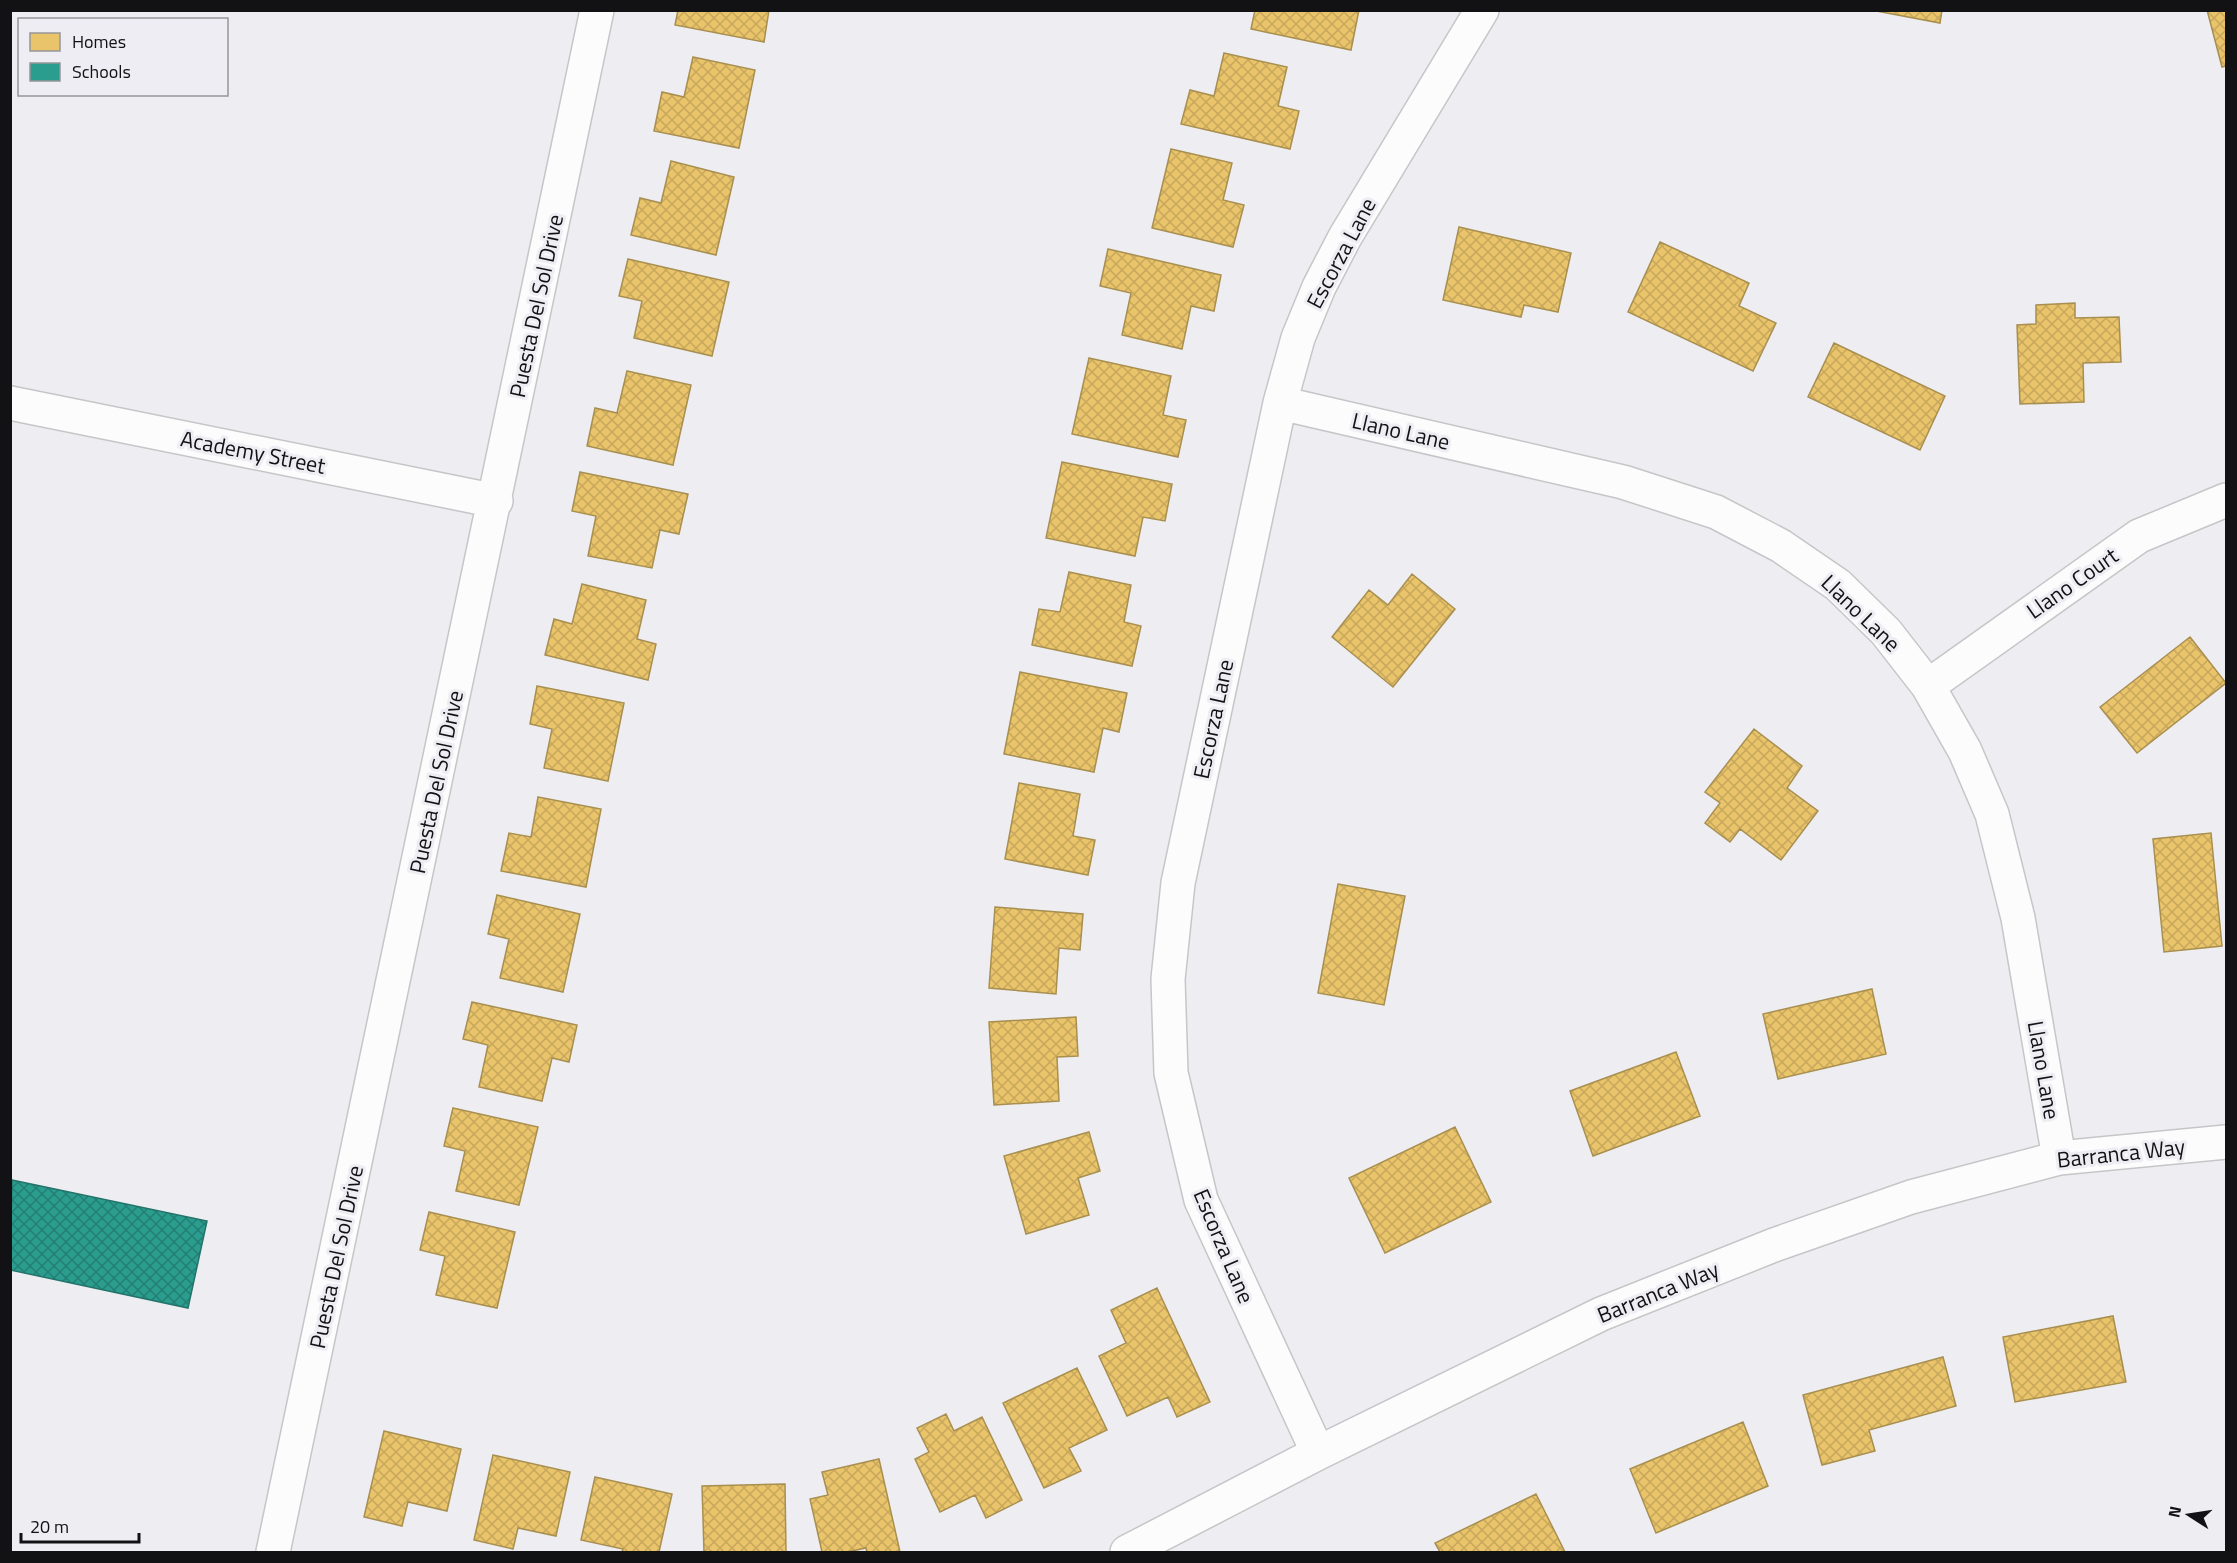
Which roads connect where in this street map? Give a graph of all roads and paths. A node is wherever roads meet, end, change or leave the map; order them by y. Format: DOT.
graph roads {
  1 [pos="597,10"];
  2 [pos="1482,10"];
  3 [pos="10,403"];
  4 [pos="1280,403"];
  5 [pos="2226,500"];
  6 [pos="495,501"];
  7 [pos="1928,686"];
  8 [pos="2226,1142"];
  9 [pos="2059,1158"];
  10 [pos="1318,1453"];
  11 [pos="273,1552"];
  12 [pos="1127,1552"];
  1 -- 6 [label="street, Puesta Del Sol Drive"];
  2 -- 4 [label="street, Escorza Lane"];
  3 -- 6 [label="street, Academy Street"];
  4 -- 7 [label="street, Llano Lane"];
  4 -- 10 [label="street, Escorza Lane"];
  5 -- 7 [label="street, Llano Court"];
  6 -- 11 [label="street, Puesta Del Sol Drive"];
  7 -- 9 [label="street, Llano Lane"];
  8 -- 9 [label="street, Barranca Way"];
  9 -- 10 [label="street, Barranca Way"];
  10 -- 12 [label="street, Barranca Way"];
}
